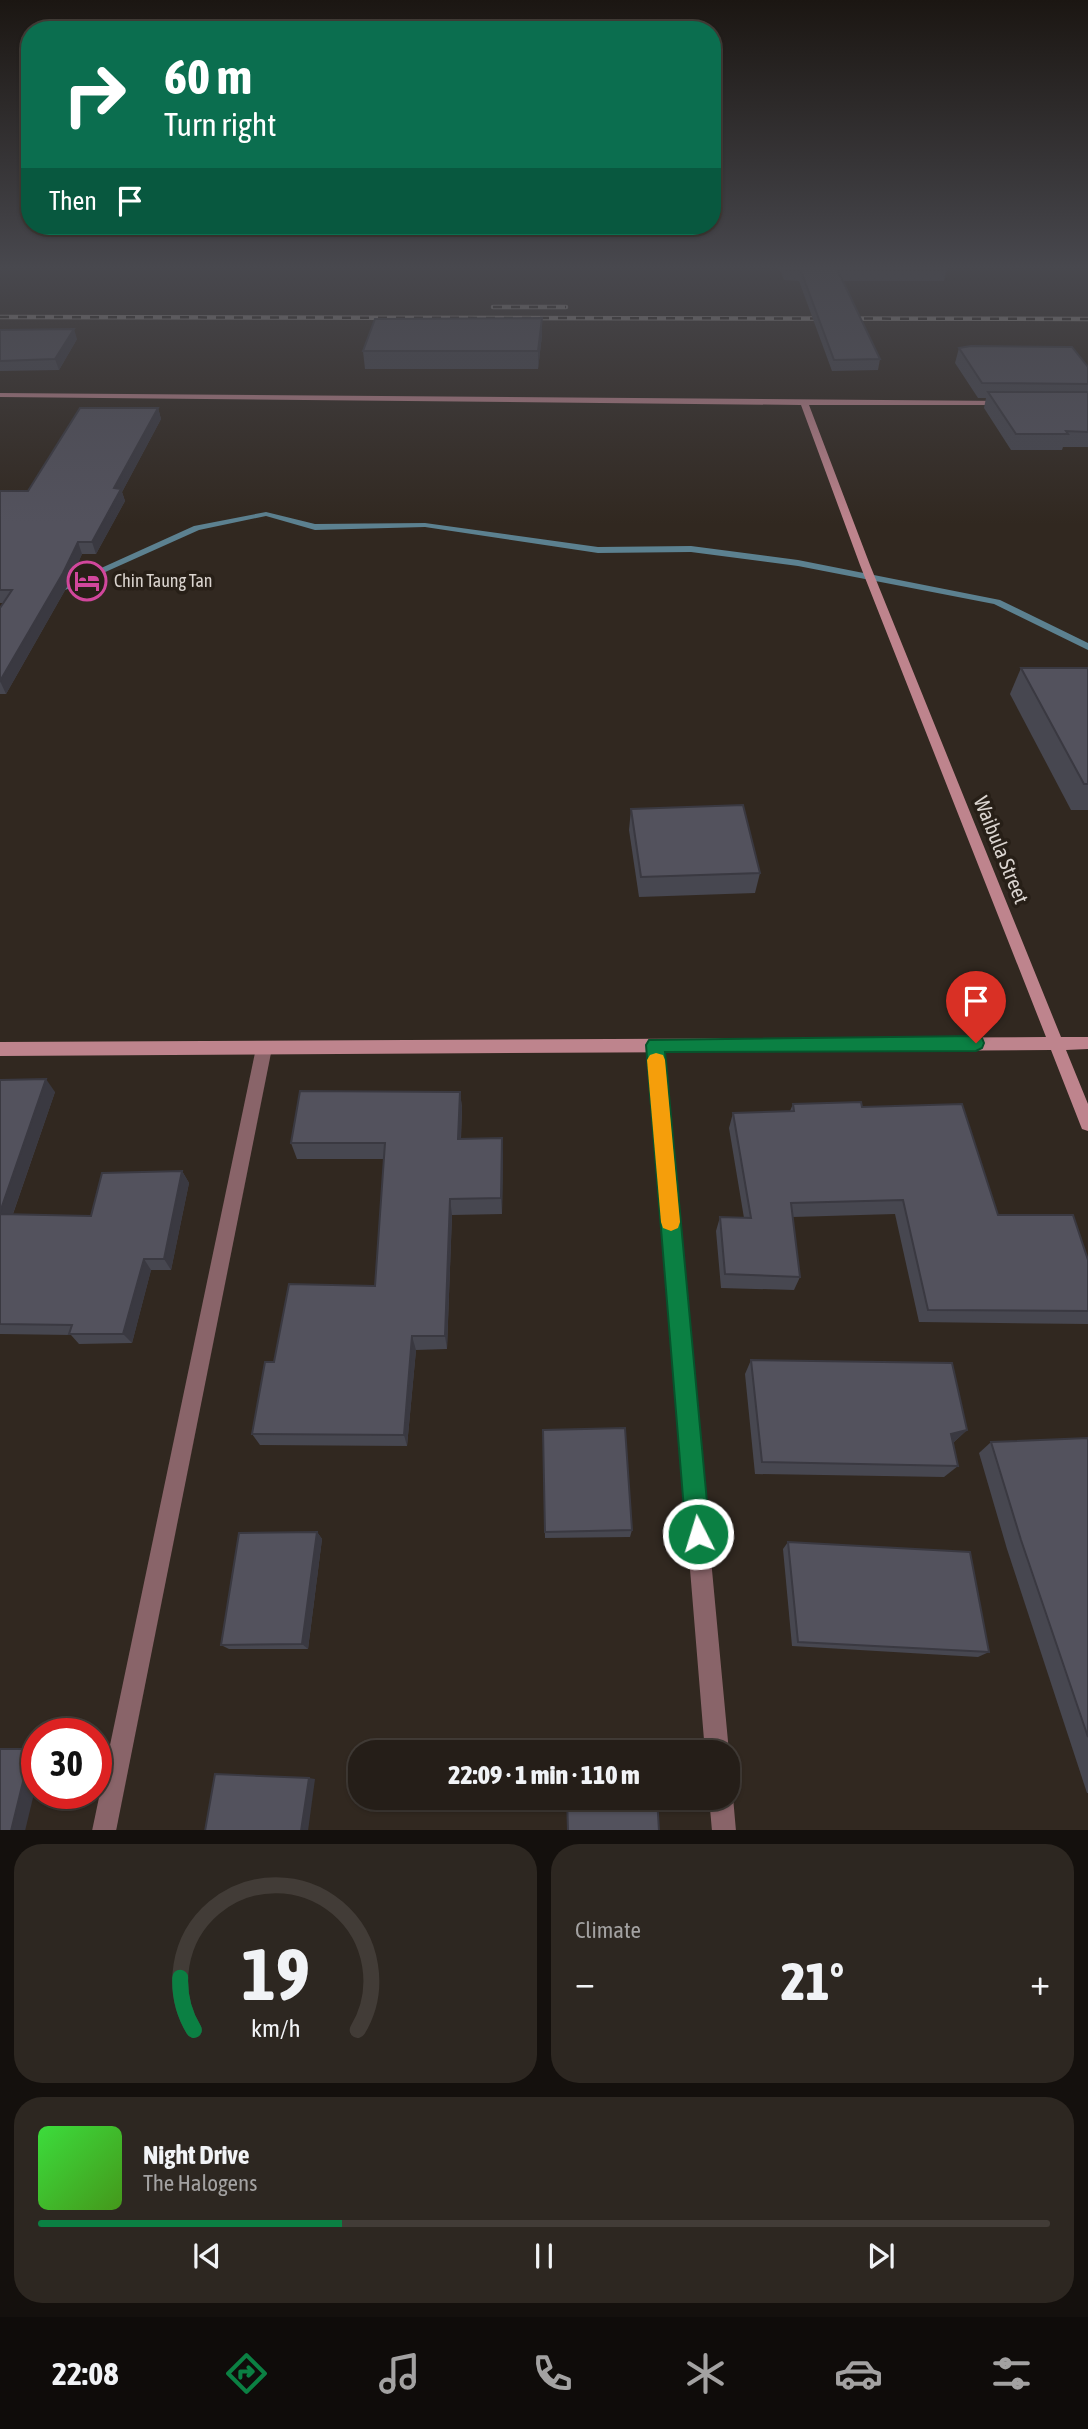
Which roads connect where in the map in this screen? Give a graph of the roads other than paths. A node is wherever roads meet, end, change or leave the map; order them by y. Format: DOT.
graph roads {
  1 [pos="0,395"];
  2 [pos="804,403"];
  3 [pos="1007,403"];
  4 [pos="1056,1043"];
  5 [pos="1088,1044"];
  6 [pos="655,1045"];
  7 [pos="264,1048"];
  8 [pos="0,1049"];
  9 [pos="1088,1124"];
  10 [pos="716,1740"];
  11 [pos="722,1810"];
  12 [pos="104,1830"];
  13 [pos="723,1830"];
  1 -- 2 [label="street"];
  2 -- 3 [label="street"];
  2 -- 4 [label="street, Waibula Street"];
  4 -- 5 [label="street"];
  4 -- 6 [label="street"];
  4 -- 9 [label="street, Waibula Street"];
  6 -- 7 [label="street"];
  6 -- 10 [label="street"];
  7 -- 8 [label="street"];
  7 -- 12 [label="street"];
  11 -- 13 [label="street"];
}
